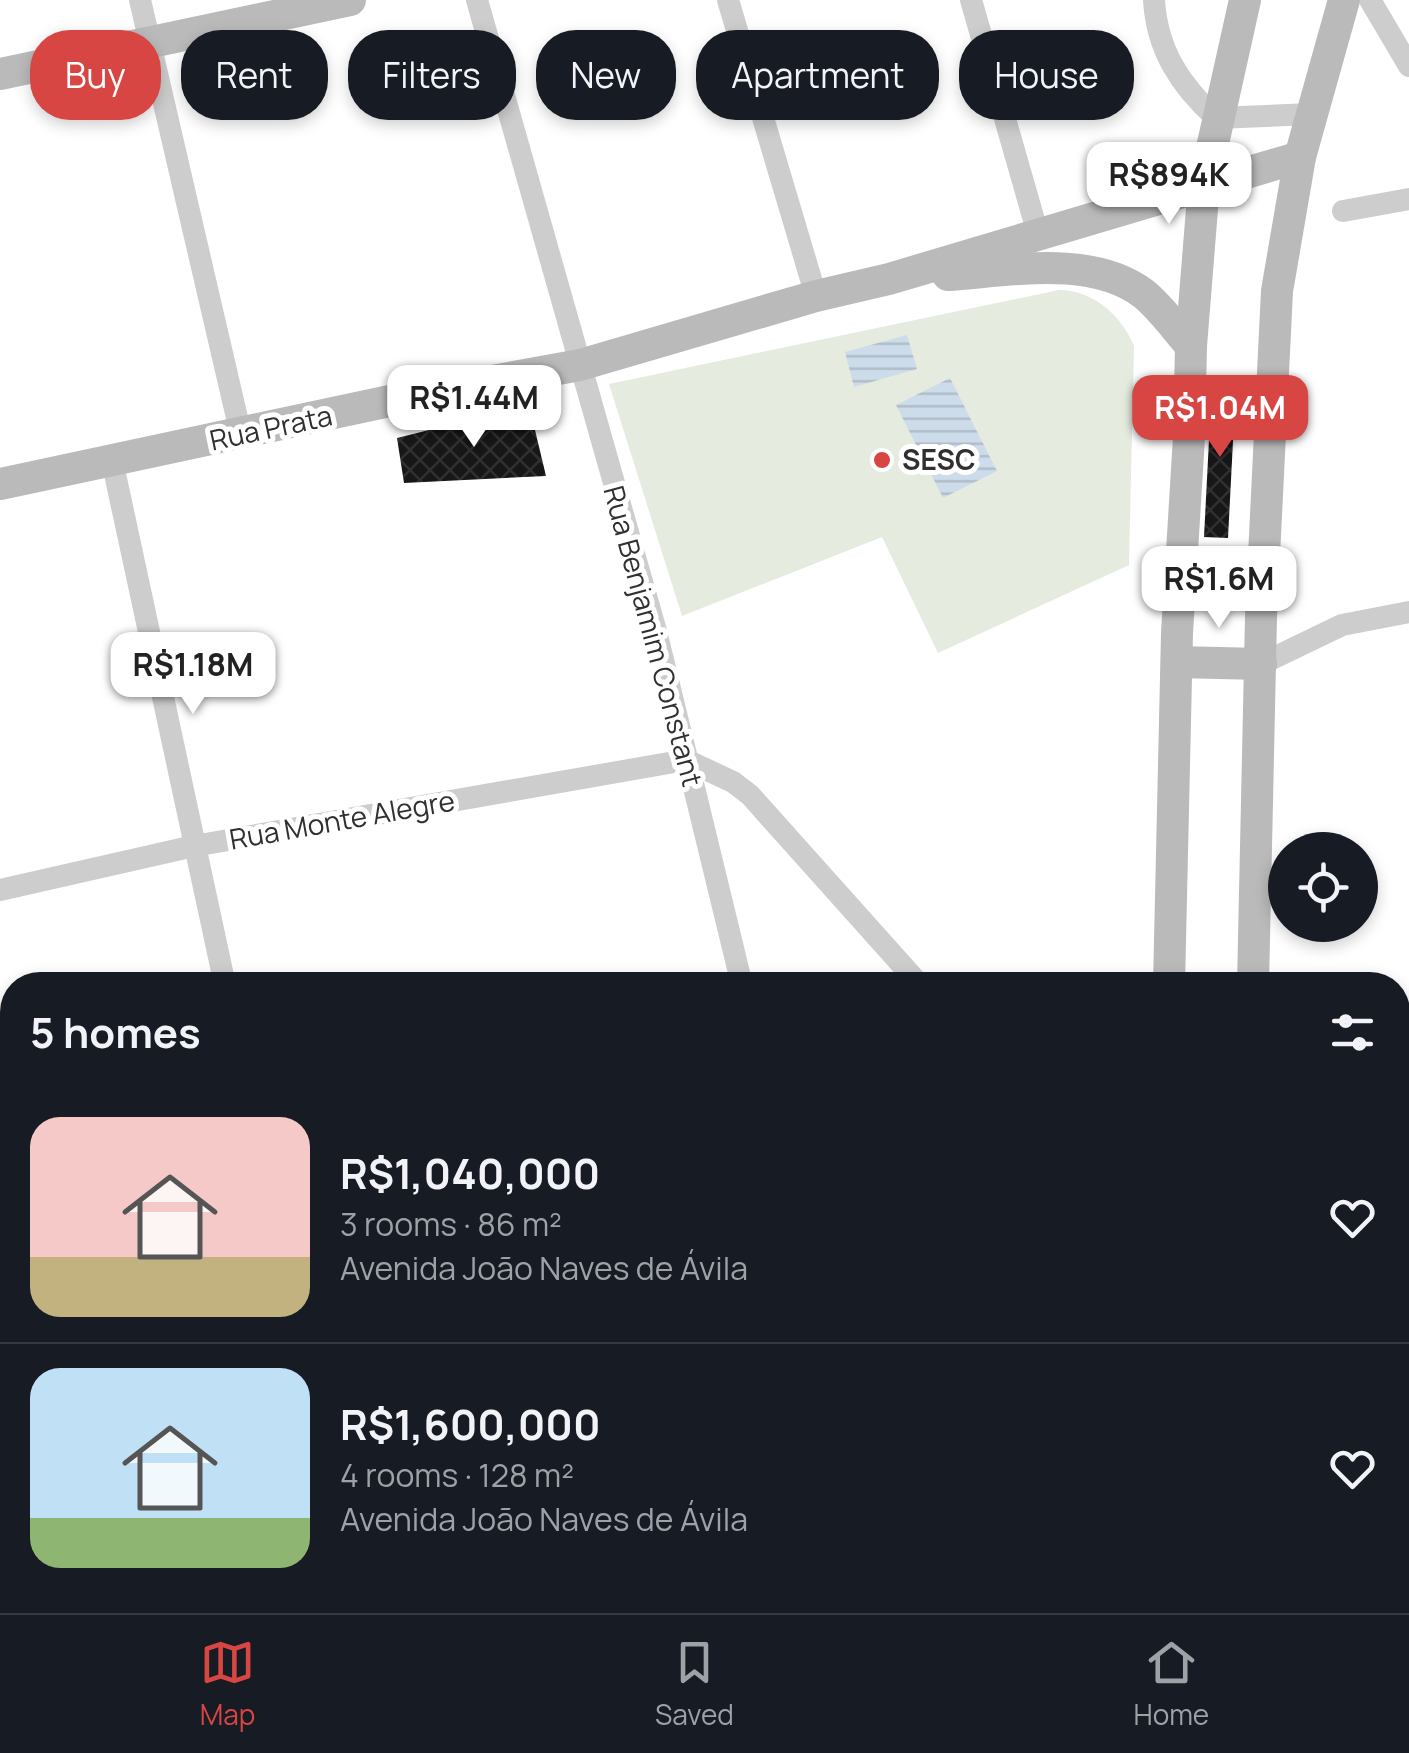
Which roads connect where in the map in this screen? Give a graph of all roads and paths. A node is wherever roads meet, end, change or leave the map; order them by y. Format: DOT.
graph roads {
  1 [pos="140,0"];
  2 [pos="350,0"];
  3 [pos="478,0"];
  4 [pos="728,0"];
  5 [pos="971,0"];
  6 [pos="1154,0"];
  7 [pos="1245,0"];
  8 [pos="1344,0"];
  9 [pos="1370,0"];
  10 [pos="147,30"];
  11 [pos="161,42"];
  12 [pos="1409,66"];
  13 [pos="30,68"];
  14 [pos="0,74"];
  15 [pos="161,91"];
  16 [pos="1310,114"];
  17 [pos="1216,118"];
  18 [pos="1300,157"];
  19 [pos="1204,184"];
  20 [pos="1409,199"];
  21 [pos="1342,211"];
  22 [pos="1038,234"];
  23 [pos="888,279"];
  24 [pos="816,296"];
  25 [pos="1191,346"];
  26 [pos="580,365"];
  27 [pos="241,435"];
  28 [pos="112,460"];
  29 [pos="0,484"];
  30 [pos="1409,612"];
  31 [pos="1177,662"];
  32 [pos="1261,664"];
  33 [pos="686,760"];
  34 [pos="194,846"];
  35 [pos="0,890"];
  36 [pos="222,972"];
  37 [pos="739,972"];
  38 [pos="908,972"];
  39 [pos="1168,972"];
  40 [pos="1253,972"];
  1 -- 10 [label="street"];
  2 -- 11 [label="main road"];
  3 -- 26 [label="street, Rua Benjamim Constant"];
  4 -- 24 [label="street"];
  5 -- 22 [label="street"];
  6 -- 17 [label="street"];
  7 -- 17 [label="main road"];
  8 -- 16 [label="main road"];
  9 -- 12 [label="street"];
  13 -- 14 [label="main road"];
  15 -- 27 [label="street"];
  16 -- 17 [label="street"];
  16 -- 18 [label="main road"];
  17 -- 19 [label="main road"];
  18 -- 19 [label="main road, Rua Prata"];
  18 -- 32 [label="main road"];
  19 -- 22 [label="main road, Rua Prata"];
  19 -- 25 [label="main road"];
  20 -- 21 [label="street"];
  22 -- 23 [label="main road, Rua Prata"];
  23 -- 24 [label="main road, Rua Prata"];
  23 -- 25 [label="main road, Rua Prata"];
  24 -- 26 [label="main road, Rua Prata"];
  25 -- 31 [label="main road"];
  26 -- 27 [label="main road, Rua Prata"];
  26 -- 33 [label="street, Rua Benjamim Constant"];
  27 -- 28 [label="main road, Rua Prata"];
  28 -- 29 [label="main road, Rua Prata"];
  28 -- 34 [label="street"];
  30 -- 32 [label="street"];
  31 -- 32 [label="main road"];
  31 -- 39 [label="main road"];
  32 -- 40 [label="main road"];
  33 -- 34 [label="street, Rua Monte Alegre"];
  33 -- 37 [label="street, Rua Benjamim Constant"];
  33 -- 38 [label="street"];
  34 -- 35 [label="street, Rua Monte Alegre"];
  34 -- 36 [label="street"];
}
